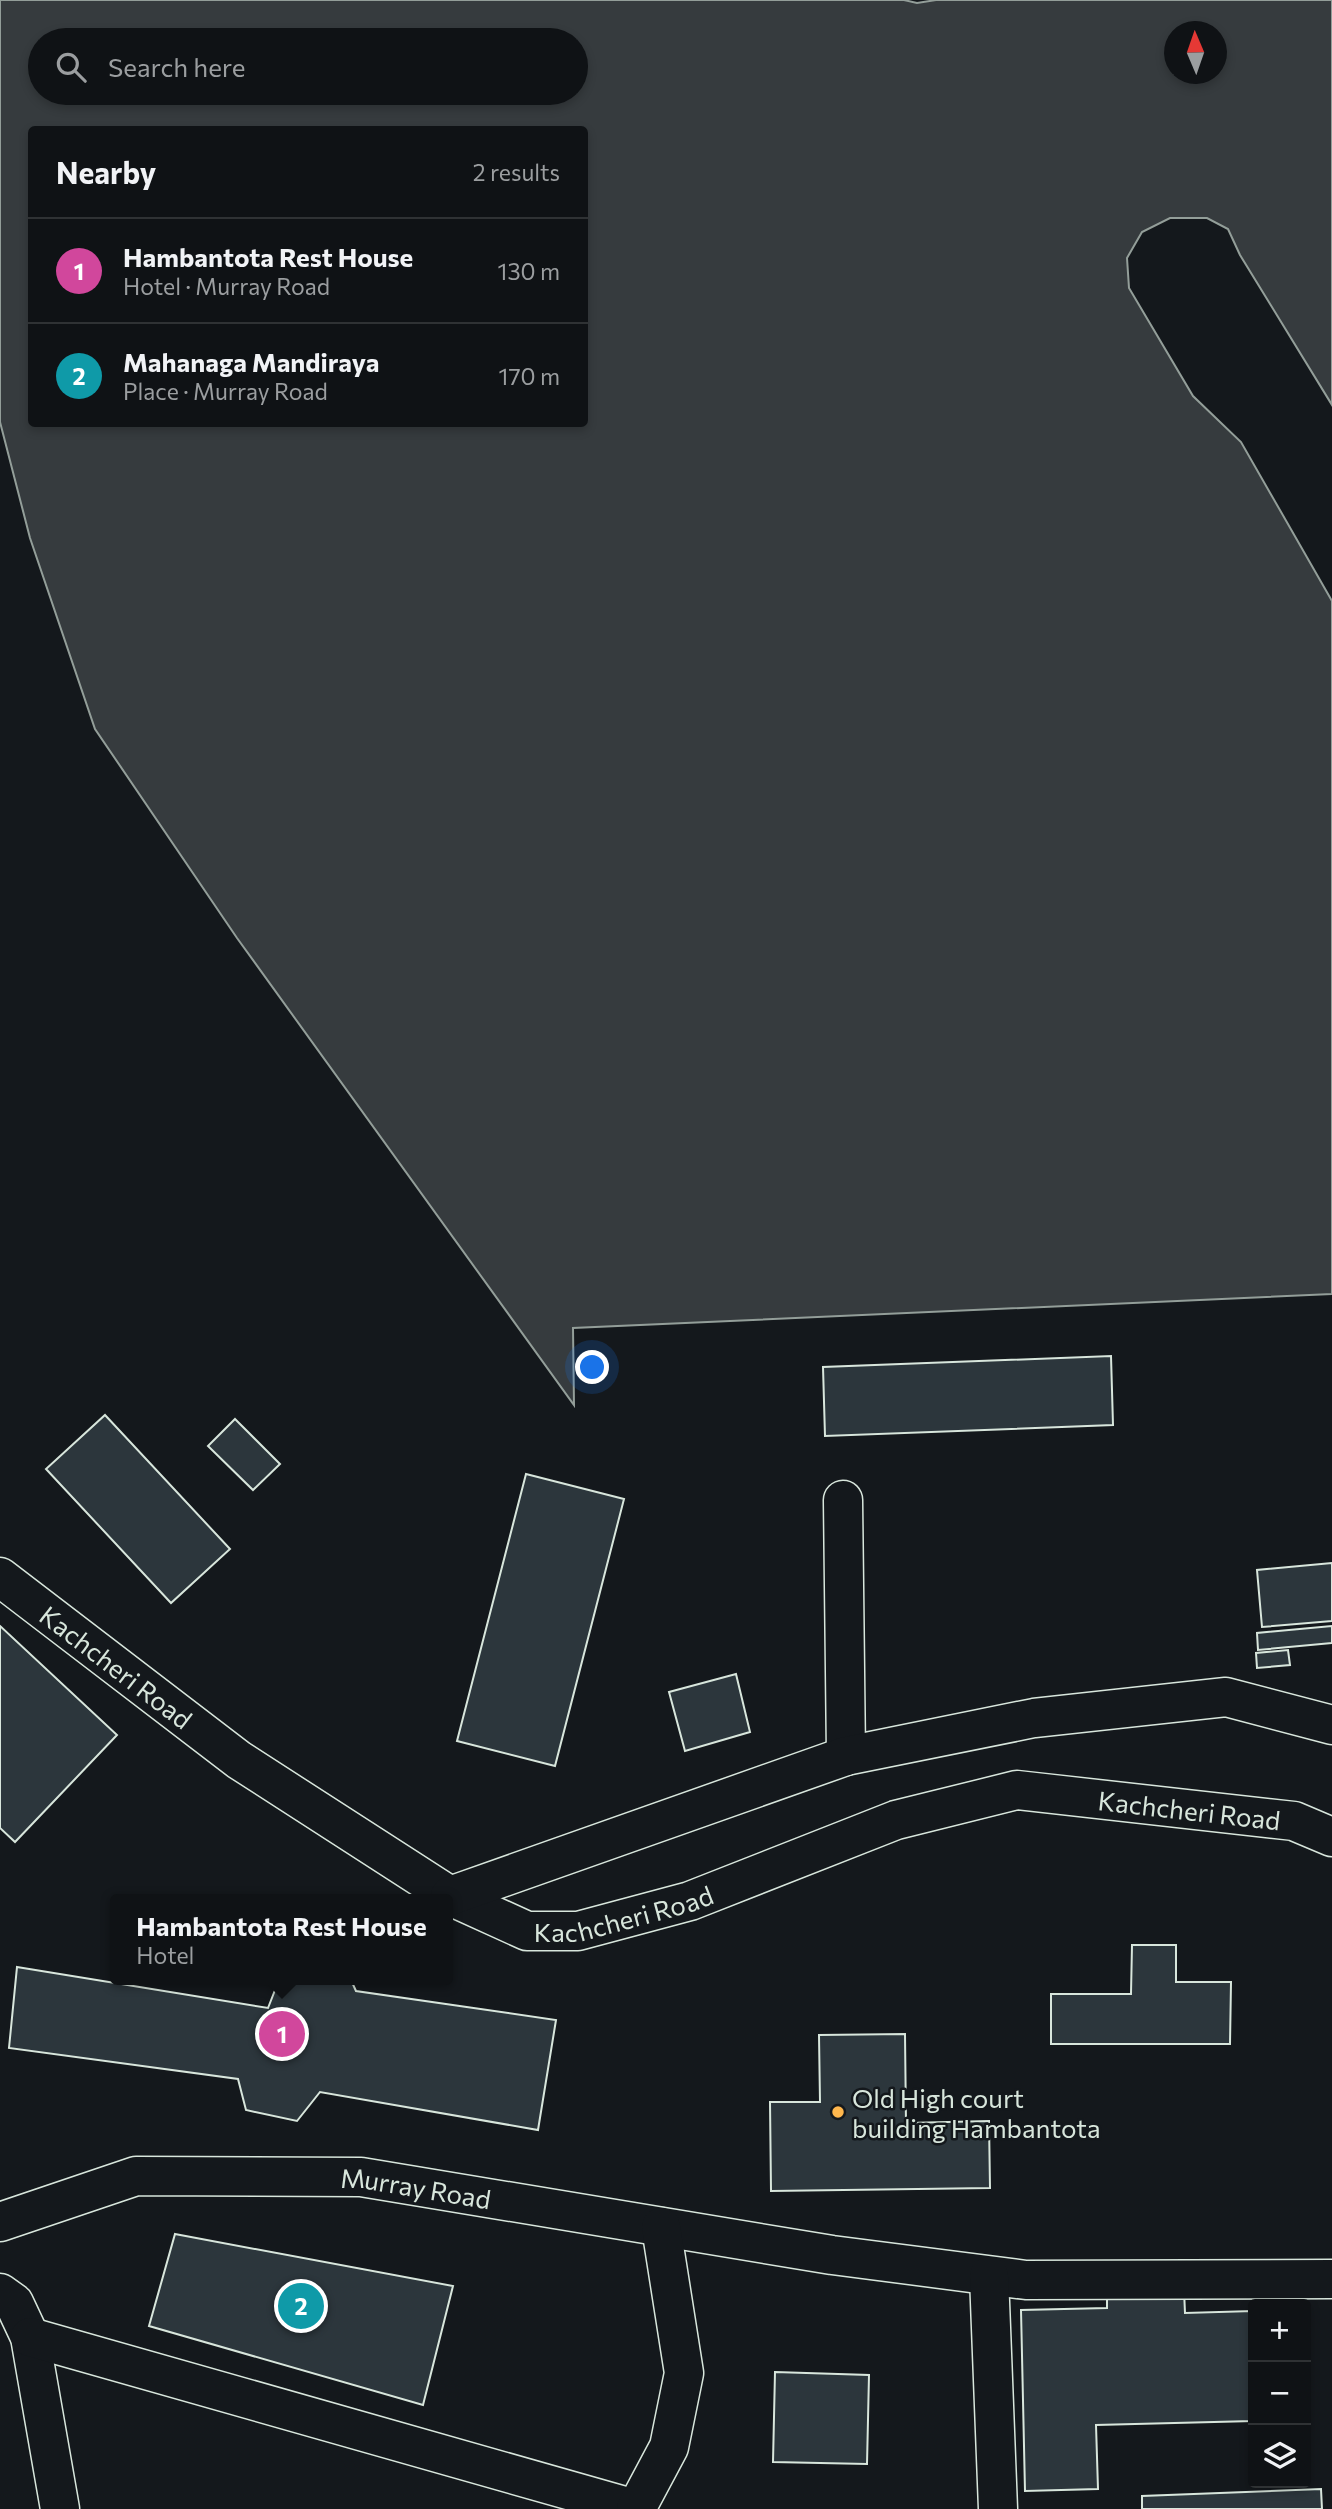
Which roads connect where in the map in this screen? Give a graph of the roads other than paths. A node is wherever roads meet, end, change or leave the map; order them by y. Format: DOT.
graph roads {
  1 [pos="843,1500"];
  2 [pos="0,1577"];
  3 [pos="1332,1725"];
  4 [pos="846,1756"];
  5 [pos="1332,1837"];
  6 [pos="447,1894"];
  7 [pos="453,1895"];
  8 [pos="453,1897"];
  9 [pos="0,2222"];
  10 [pos="661,2227"];
  11 [pos="989,2276"];
  12 [pos="1332,2279"];
  13 [pos="0,2293"];
  14 [pos="30,2337"];
  15 [pos="60,2509"];
  16 [pos="636,2509"];
  17 [pos="998,2509"];
  1 -- 4 [label="street"];
  2 -- 6 [label="street, Kachcheri Road"];
  3 -- 4 [label="street"];
  4 -- 7 [label="street"];
  5 -- 8 [label="street, Kachcheri Road"];
  9 -- 10 [label="street, Murray Road"];
  10 -- 11 [label="street, Murray Road"];
  10 -- 16 [label="street"];
  11 -- 12 [label="street"];
  11 -- 17 [label="street"];
  13 -- 14 [label="street"];
  14 -- 15 [label="street"];
  14 -- 16 [label="street"];
}
